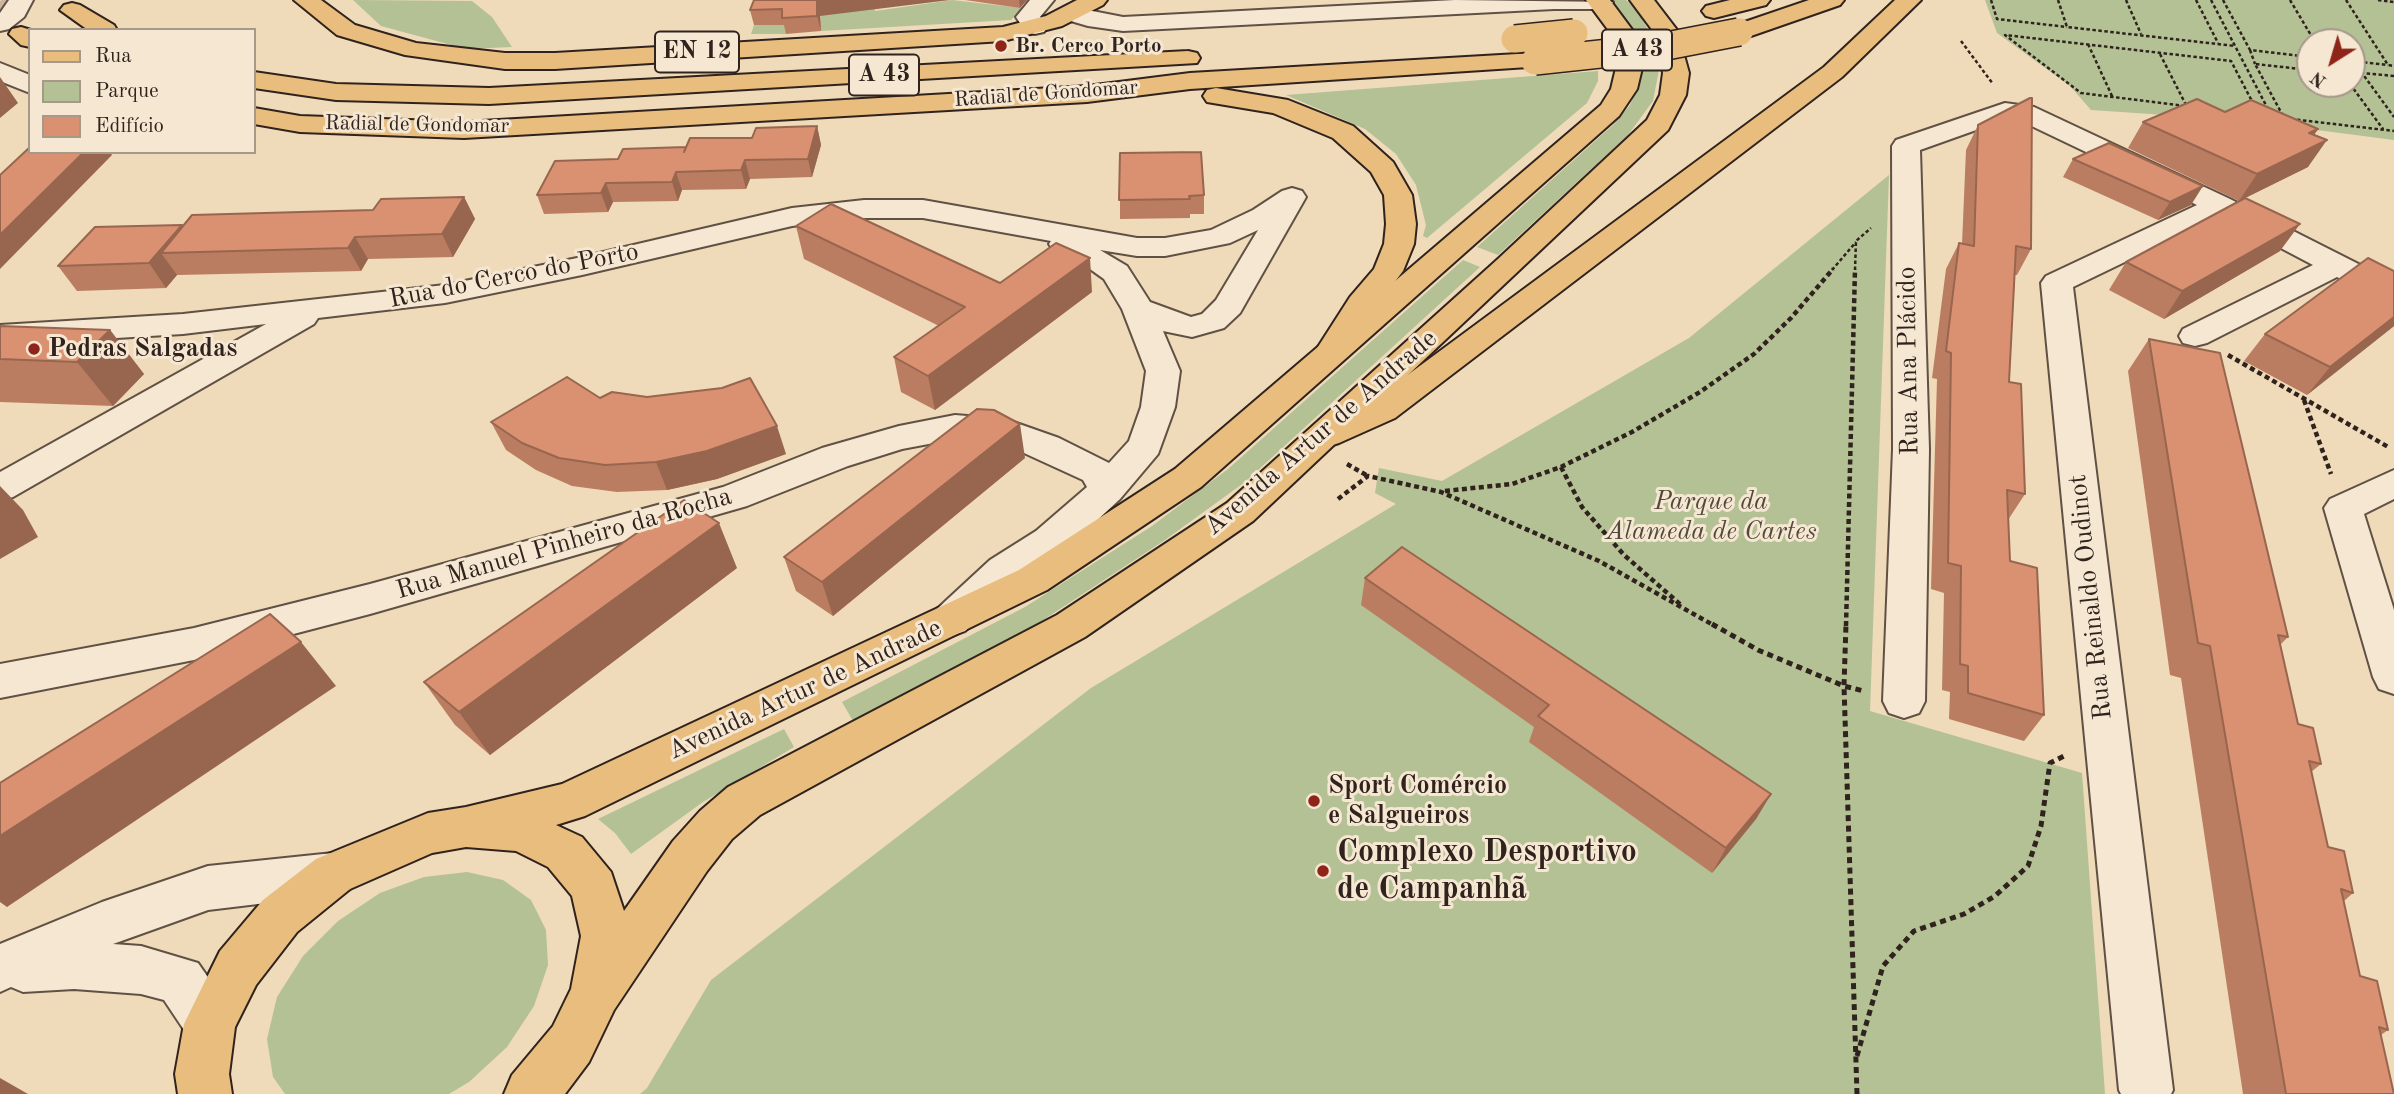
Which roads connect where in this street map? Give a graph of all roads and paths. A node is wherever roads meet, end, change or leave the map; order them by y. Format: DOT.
graph roads {
  1 [pos="21,0"];
  2 [pos="306,0"];
  3 [pos="1042,0"];
  4 [pos="1095,0"];
  5 [pos="1642,0"];
  6 [pos="1758,0"];
  7 [pos="1832,0"];
  8 [pos="1909,0"];
  9 [pos="1991,0"];
  10 [pos="2058,0"];
  11 [pos="2126,0"];
  12 [pos="2196,0"];
  13 [pos="2211,0"];
  14 [pos="2223,0"];
  15 [pos="2290,0"];
  16 [pos="2346,0"];
  17 [pos="2378,0"];
  18 [pos="1600,1"];
  19 [pos="2394,1"];
  20 [pos="72,10"];
  21 [pos="1072,13"];
  22 [pos="1035,27"];
  23 [pos="2067,27"];
  24 [pos="102,28"];
  25 [pos="2307,28"];
  26 [pos="17,32"];
  27 [pos="2141,35"];
  28 [pos="1961,41"];
  29 [pos="2088,44"];
  30 [pos="2218,44"];
  31 [pos="2235,46"];
  32 [pos="2249,50"];
  33 [pos="2159,53"];
  34 [pos="2296,55"];
  35 [pos="2366,63"];
  36 [pos="2255,64"];
  37 [pos="2388,65"];
  38 [pos="2394,66"];
  39 [pos="2296,68"];
  40 [pos="0,71"];
  41 [pos="2394,76"];
  42 [pos="256,80"];
  43 [pos="28,84"];
  44 [pos="1087,94"];
  45 [pos="2112,97"];
  46 [pos="2360,98"];
  47 [pos="2019,112"];
  48 [pos="256,116"];
  49 [pos="2272,116"];
  50 [pos="2394,117"];
  51 [pos="2284,118"];
  52 [pos="2383,130"];
  53 [pos="2394,131"];
  54 [pos="1907,196"];
  55 [pos="2220,205"];
  56 [pos="1024,227"];
  57 [pos="1856,241"];
  58 [pos="2335,266"];
  59 [pos="2394,294"];
  60 [pos="1138,309"];
  61 [pos="315,310"];
  62 [pos="0,335"];
  63 [pos="2195,336"];
  64 [pos="1333,350"];
  65 [pos="2303,398"];
  66 [pos="1326,435"];
  67 [pos="2394,450"];
  68 [pos="1561,467"];
  69 [pos="2394,483"];
  70 [pos="0,488"];
  71 [pos="1107,490"];
  72 [pos="1441,492"];
  73 [pos="1338,499"];
  74 [pos="2343,508"];
  75 [pos="1689,612"];
  76 [pos="947,623"];
  77 [pos="2394,677"];
  78 [pos="0,681"];
  79 [pos="1844,686"];
  80 [pos="1904,701"];
  81 [pos="2107,736"];
  82 [pos="466,827"];
  83 [pos="332,874"];
  84 [pos="0,968"];
  85 [pos="596,993"];
  86 [pos="210,1024"];
  87 [pos="1856,1060"];
  88 [pos="2146,1090"];
  89 [pos="205,1094"];
  90 [pos="531,1094"];
  91 [pos="1857,1094"];
  1 -- 26 [label="street"];
  2 -- 22 [label="main road, EN 12"];
  3 -- 22 [label="street"];
  4 -- 21 [label="main road, EN 12"];
  5 -- 66 [label="main road, Avenida Artur de Andrade"];
  6 -- 42 [label="main road, Radial de Gondomar / A 43, bridge"];
  7 -- 44 [label="main road, Radial de Gondomar / A 43, bridge"];
  8 -- 66 [label="main road"];
  9 -- 23 [label="path"];
  10 -- 23 [label="path"];
  11 -- 27 [label="path"];
  12 -- 30 [label="path"];
  13 -- 31 [label="path"];
  14 -- 32 [label="path"];
  15 -- 25 [label="path"];
  16 -- 37 [label="path"];
  17 -- 19 [label="path"];
  18 -- 21 [label="street"];
  18 -- 64 [label="main road, Avenida Artur de Andrade"];
  20 -- 24 [label="main road"];
  21 -- 22 [label="main road, EN 12"];
  23 -- 27 [label="path"];
  27 -- 30 [label="path"];
  28 -- 47 [label="path"];
  29 -- 33 [label="path"];
  29 -- 45 [label="path"];
  29 -- 45 [label="path"];
  30 -- 31 [label="path"];
  31 -- 49 [label="path"];
  32 -- 34 [label="path"];
  32 -- 36 [label="path"];
  33 -- 45 [label="path"];
  33 -- 49 [label="path"];
  35 -- 37 [label="path"];
  36 -- 39 [label="path"];
  36 -- 51 [label="path"];
  37 -- 38 [label="path"];
  40 -- 43 [label="street"];
  41 -- 50 [label="path"];
  44 -- 48 [label="main road, Radial de Gondomar / A 43"];
  44 -- 64 [label="main road"];
  46 -- 52 [label="path"];
  47 -- 54 [label="street, Rua Ana Plácido"];
  47 -- 55 [label="street"];
  49 -- 51 [label="path"];
  51 -- 52 [label="path"];
  52 -- 53 [label="path"];
  54 -- 57 [label="path"];
  54 -- 80 [label="street, Rua Ana Plácido"];
  55 -- 58 [label="street"];
  55 -- 81 [label="street, Rua Reinaldo Oudinot"];
  56 -- 60 [label="street, Rua do Cerco do Porto"];
  56 -- 60 [label="street, Rua do Cerco do Porto"];
  56 -- 61 [label="street, Rua do Cerco do Porto"];
  57 -- 68 [label="path"];
  57 -- 79 [label="path"];
  58 -- 59 [label="street"];
  58 -- 63 [label="street"];
  60 -- 71 [label="street, Rua do Cerco do Porto"];
  61 -- 62 [label="street, Rua do Cerco do Porto"];
  61 -- 70 [label="street"];
  63 -- 65 [label="path"];
  64 -- 76 [label="main road, Avenida Artur de Andrade"];
  65 -- 67 [label="path"];
  65 -- 74 [label="path"];
  66 -- 85 [label="main road, Avenida Artur de Andrade"];
  68 -- 72 [label="path"];
  68 -- 75 [label="path"];
  69 -- 74 [label="street"];
  71 -- 76 [label="street, Rua do Cerco do Porto"];
  71 -- 78 [label="street, Rua Manuel Pinheiro da Rocha"];
  72 -- 73 [label="path"];
  72 -- 75 [label="path"];
  74 -- 77 [label="street"];
  75 -- 79 [label="path"];
  76 -- 82 [label="main road, Avenida Artur de Andrade"];
  79 -- 80 [label="path"];
  79 -- 87 [label="path"];
  81 -- 87 [label="path"];
  81 -- 88 [label="street, Rua Reinaldo Oudinot"];
  82 -- 83 [label="main road"];
  82 -- 85 [label="main road"];
  83 -- 84 [label="street"];
  83 -- 86 [label="main road"];
  84 -- 86 [label="street"];
  85 -- 90 [label="main road"];
  86 -- 89 [label="main road"];
  87 -- 91 [label="path"];
}
